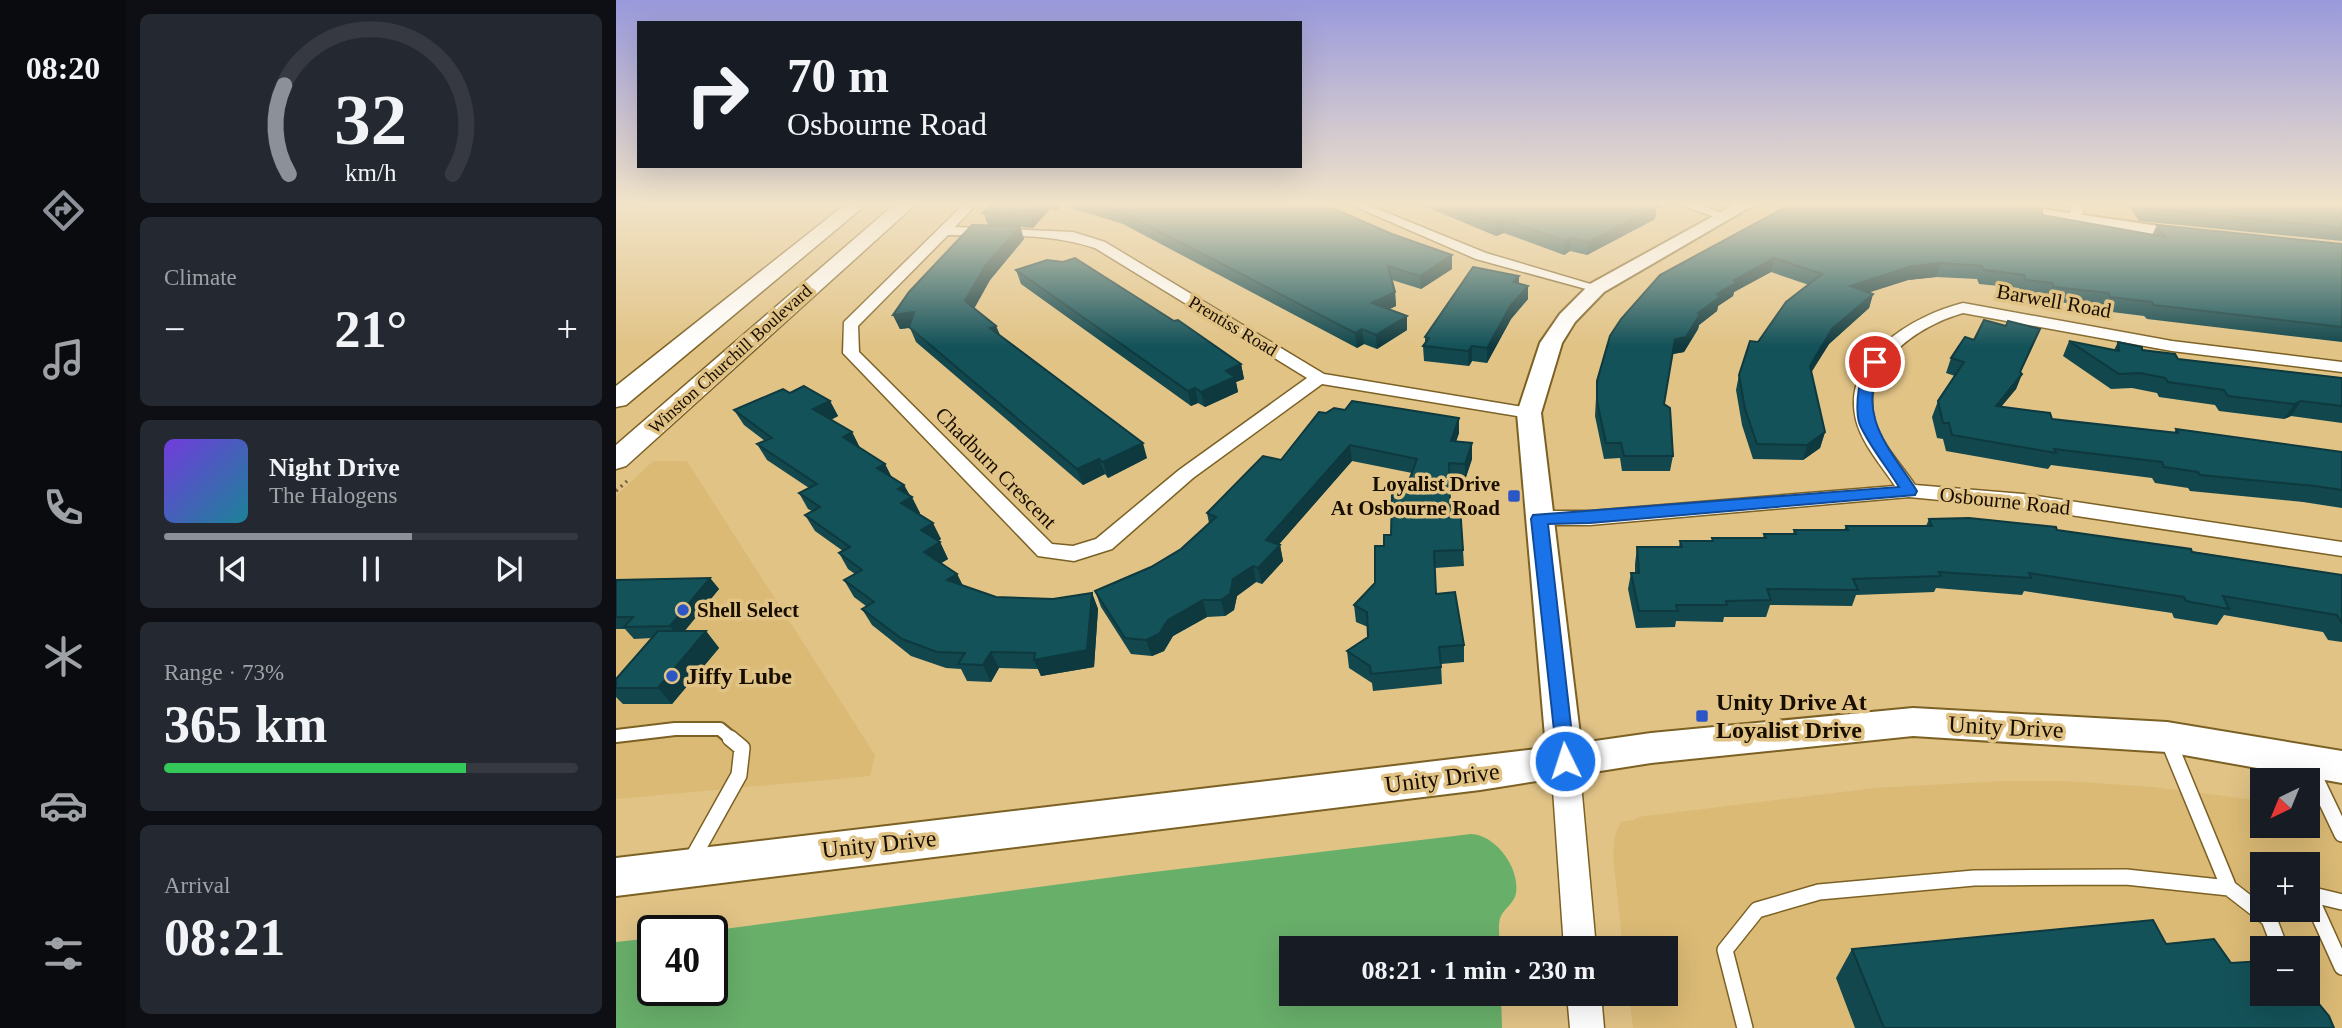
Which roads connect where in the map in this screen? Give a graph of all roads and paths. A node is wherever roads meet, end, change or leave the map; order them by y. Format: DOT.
graph roads {
  1 [pos="798,251"];
  2 [pos="852,251"];
  3 [pos="924,251"];
  4 [pos="1110,251"];
  5 [pos="1469,251"];
  6 [pos="1662,251"];
  7 [pos="1597,288"];
  8 [pos="2342,367"];
  9 [pos="1320,378"];
  10 [pos="616,398"];
  11 [pos="1530,413"];
  12 [pos="616,460"];
  13 [pos="1909,491"];
  14 [pos="1539,519"];
  15 [pos="2342,549"];
  16 [pos="616,736"];
  17 [pos="2167,737"];
  18 [pos="2307,760"];
  19 [pos="1565,761"];
  20 [pos="2342,767"];
  21 [pos="2342,834"];
  22 [pos="687,866"];
  23 [pos="619,872"];
  24 [pos="2229,888"];
  25 [pos="2342,902"];
  26 [pos="1579,936"];
  27 [pos="2275,936"];
  28 [pos="2342,967"];
  29 [pos="1585,1006"];
  30 [pos="1587,1028"];
  31 [pos="1745,1028"];
  1 -- 10 [label="main road, Winston Churchill Boulevard"];
  2 -- 12 [label="main road, Winston Churchill Boulevard"];
  3 -- 9 [label="street, Chadburn Crescent"];
  4 -- 9 [label="street, Prentiss Road"];
  5 -- 7 [label="street"];
  6 -- 7 [label="street"];
  7 -- 11 [label="street"];
  8 -- 13 [label="street, Barwell Road"];
  9 -- 11 [label="street, Prentiss Road"];
  11 -- 14 [label="street"];
  13 -- 14 [label="street, Osbourne Road"];
  13 -- 15 [label="street, Osbourne Road"];
  14 -- 19 [label="street"];
  16 -- 22 [label="lane"];
  17 -- 18 [label="street, Unity Drive"];
  17 -- 19 [label="street, Unity Drive"];
  17 -- 24 [label="lane"];
  18 -- 20 [label="street, Unity Drive"];
  18 -- 21 [label="lane"];
  19 -- 22 [label="street, Unity Drive"];
  19 -- 26 [label="street"];
  22 -- 23 [label="street, Unity Drive"];
  24 -- 27 [label="lane"];
  24 -- 31 [label="lane"];
  25 -- 28 [label="lane"];
  29 -- 30 [label="street"];
}
